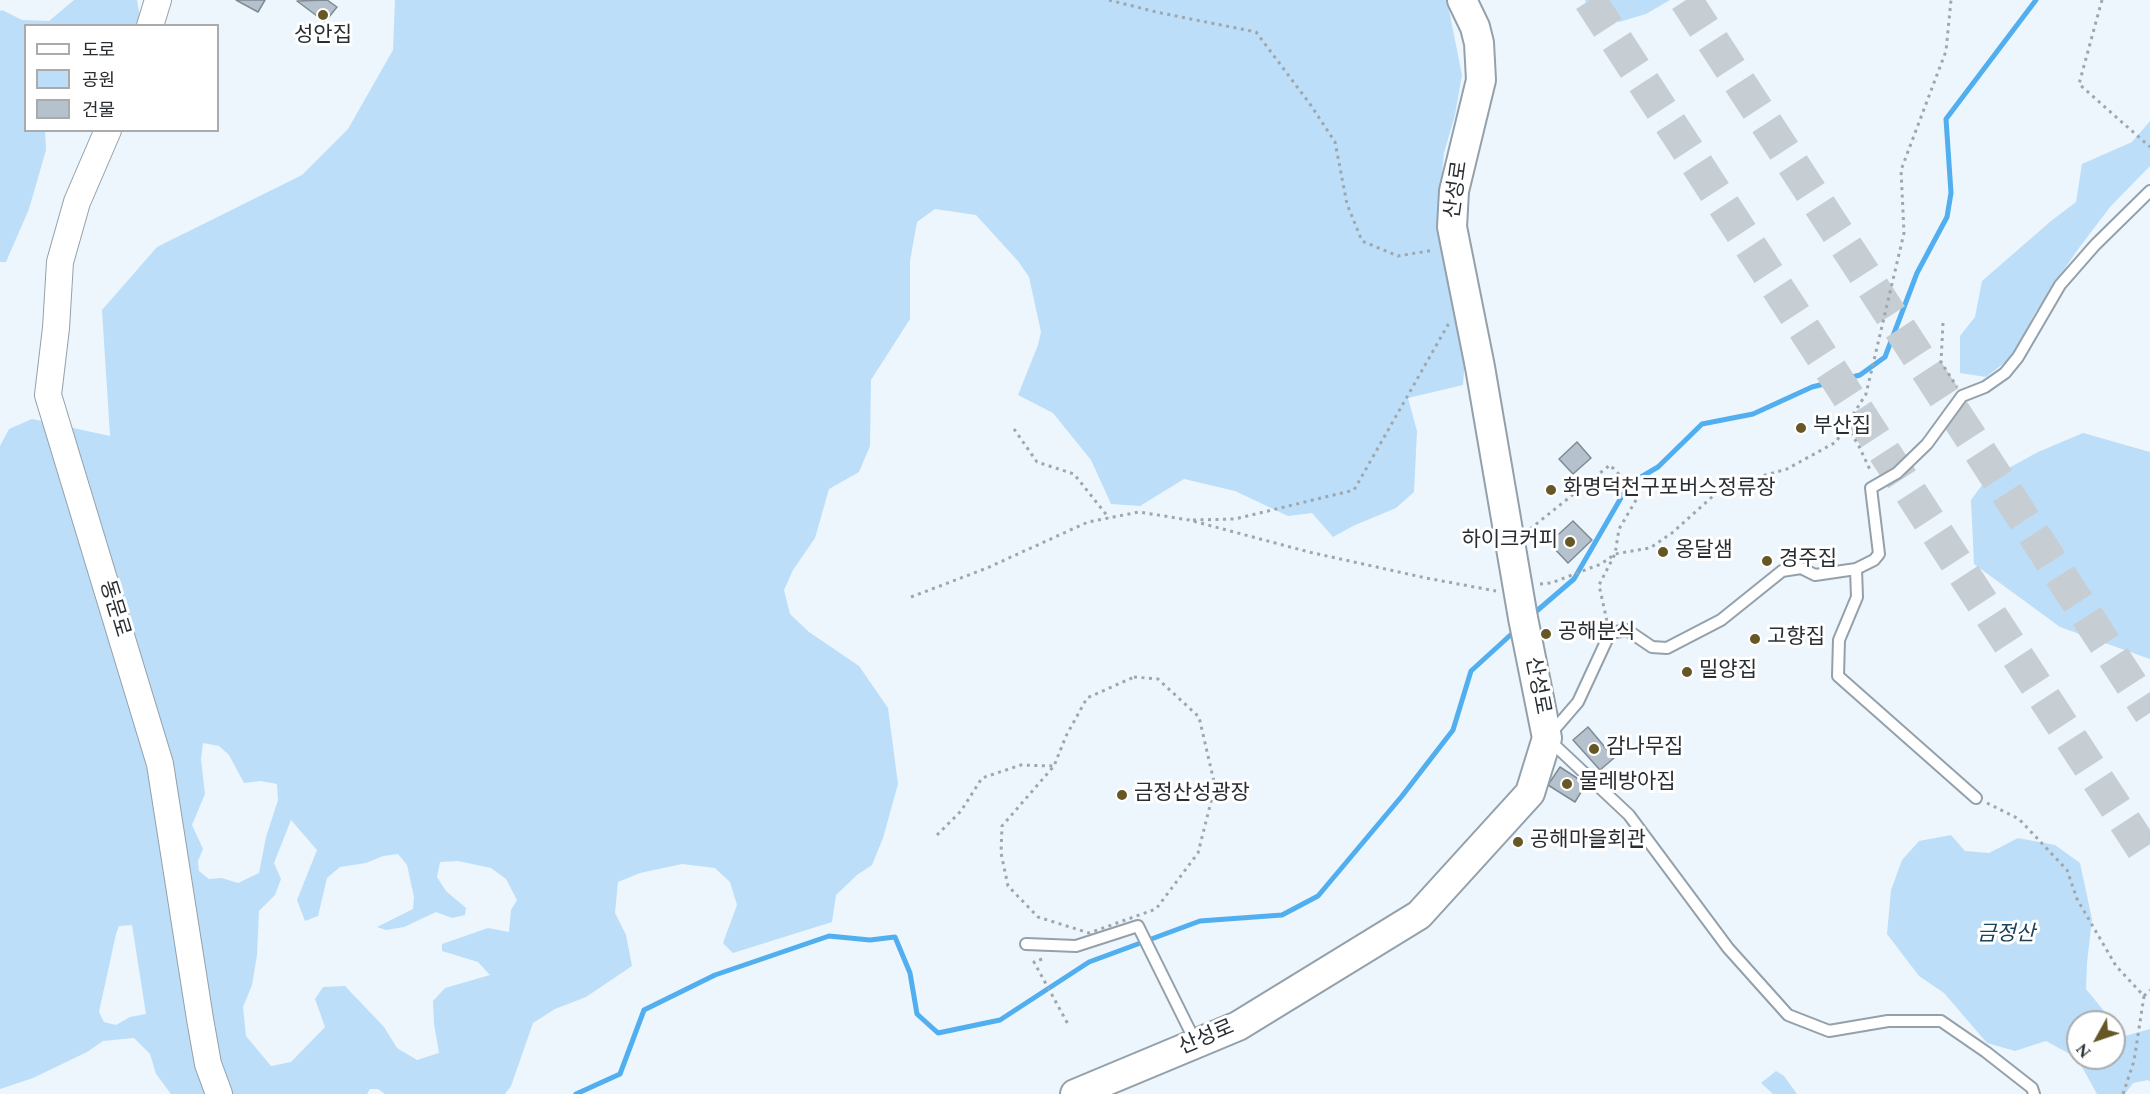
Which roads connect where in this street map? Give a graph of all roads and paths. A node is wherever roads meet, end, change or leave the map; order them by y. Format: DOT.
graph roads {
  1 [pos="158,0"];
  2 [pos="1109,0"];
  3 [pos="1462,0"];
  4 [pos="1951,0"];
  5 [pos="2102,0"];
  6 [pos="151,24"];
  7 [pos="107,132"];
  8 [pos="2150,147"];
  9 [pos="2150,191"];
  10 [pos="1456,247"];
  11 [pos="1465,292"];
  12 [pos="1943,323"];
  13 [pos="1962,396"];
  14 [pos="1846,428"];
  15 [pos="1014,429"];
  16 [pos="1877,485"];
  17 [pos="1109,518"];
  18 [pos="1189,520"];
  19 [pos="1510,545"];
  20 [pos="1615,554"];
  21 [pos="1856,569"];
  22 [pos="1564,578"];
  23 [pos="911,597"];
  24 [pos="1522,616"];
  25 [pos="1610,633"];
  26 [pos="1547,738"];
  27 [pos="1054,766"];
  28 [pos="1976,798"];
  29 [pos="937,835"];
  30 [pos="1026,944"];
  31 [pos="1043,979"];
  32 [pos="2150,990"];
  33 [pos="2144,996"];
  34 [pos="1069,1026"];
  35 [pos="1196,1044"];
  36 [pos="219,1094"];
  37 [pos="1075,1094"];
  38 [pos="2034,1094"];
  39 [pos="2123,1094"];
  1 -- 6 [label="street"];
  2 -- 10 [label="path"];
  3 -- 10 [label="main road, 산성로"];
  4 -- 14 [label="path"];
  5 -- 8 [label="path"];
  7 -- 36 [label="street, 동문로"];
  9 -- 13 [label="lane"];
  10 -- 11 [label="main road, 산성로"];
  11 -- 18 [label="path"];
  11 -- 19 [label="main road, 산성로"];
  12 -- 13 [label="path"];
  13 -- 16 [label="lane"];
  14 -- 16 [label="path"];
  14 -- 20 [label="path"];
  15 -- 17 [label="path"];
  16 -- 21 [label="lane"];
  17 -- 18 [label="path"];
  17 -- 23 [label="path"];
  18 -- 24 [label="path"];
  19 -- 20 [label="path"];
  19 -- 24 [label="main road, 산성로"];
  20 -- 22 [label="path"];
  20 -- 25 [label="path"];
  21 -- 25 [label="lane"];
  21 -- 28 [label="lane"];
  24 -- 26 [label="main road, 산성로"];
  25 -- 26 [label="lane"];
  26 -- 35 [label="main road, 산성로"];
  26 -- 38 [label="lane"];
  27 -- 27 [label="path"];
  27 -- 29 [label="path"];
  28 -- 33 [label="path"];
  30 -- 35 [label="lane"];
  31 -- 34 [label="path"];
  32 -- 33 [label="path"];
  33 -- 39 [label="path"];
  35 -- 37 [label="main road, 산성로"];
}
